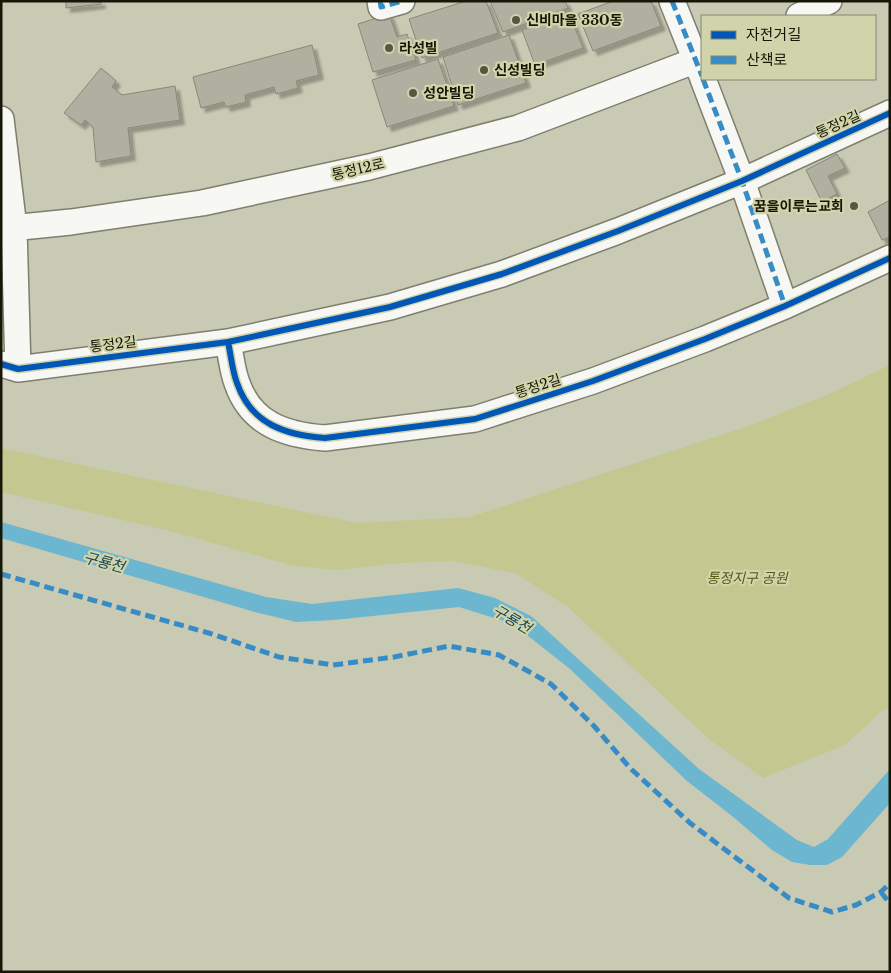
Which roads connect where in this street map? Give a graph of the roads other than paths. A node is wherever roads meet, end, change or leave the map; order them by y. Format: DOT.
graph roads {
  1 [pos="380,1"];
  2 [pos="402,1"];
  3 [pos="672,1"];
  4 [pos="829,1"];
  5 [pos="801,15"];
  6 [pos="701,68"];
  7 [pos="705,80"];
  8 [pos="890,113"];
  9 [pos="1,119"];
  10 [pos="742,181"];
  11 [pos="8,229"];
  12 [pos="890,258"];
  13 [pos="785,306"];
  14 [pos="228,342"];
  15 [pos="10,366"];
  1 -- 2 [label="street"];
  3 -- 6 [label="street"];
  4 -- 5 [label="street"];
  6 -- 11 [label="street, 통정12로"];
  7 -- 10 [label="street"];
  8 -- 10 [label="street, 통정2길"];
  9 -- 11 [label="street"];
  10 -- 13 [label="street"];
  10 -- 14 [label="street, 통정2길"];
  11 -- 15 [label="street"];
  12 -- 13 [label="street, 통정2길"];
  13 -- 14 [label="street, 통정2길"];
  14 -- 15 [label="street, 통정2길"];
}
